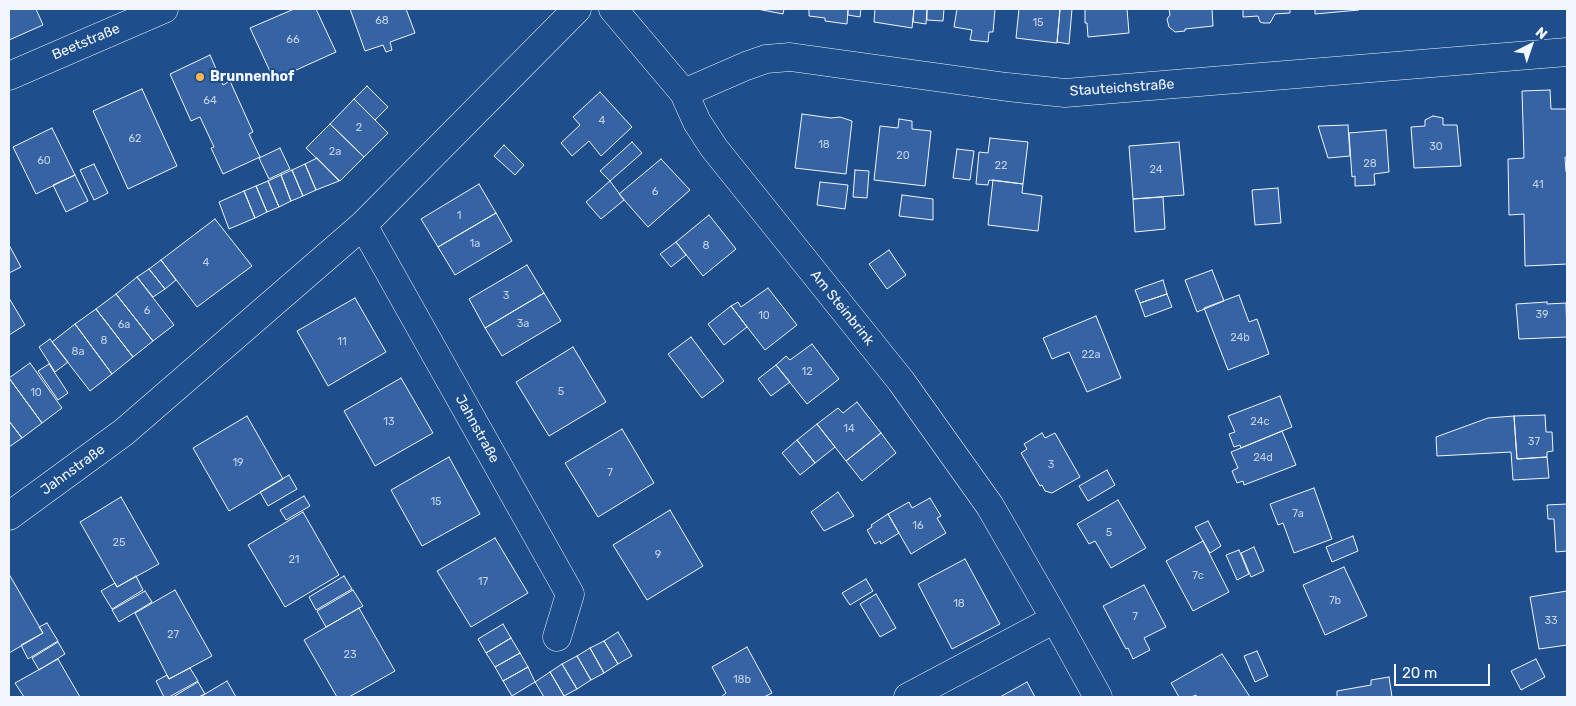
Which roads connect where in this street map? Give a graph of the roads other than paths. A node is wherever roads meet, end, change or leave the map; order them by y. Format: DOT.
graph roads {
  1 [pos="164,9"];
  2 [pos="577,9"];
  3 [pos="612,9"];
  4 [pos="1567,52"];
  5 [pos="9,76"];
  6 [pos="684,93"];
  7 [pos="363,225"];
  8 [pos="9,516"];
  9 [pos="1055,618"];
  10 [pos="557,637"];
  11 [pos="908,697"];
  12 [pos="1098,697"];
  1 -- 5 [label="street, Beetstraße"];
  2 -- 7 [label="street, Jahnstraße"];
  3 -- 6 [label="street, Am Steinbrink"];
  4 -- 6 [label="street, Stauteichstraße"];
  6 -- 9 [label="street, Am Steinbrink"];
  7 -- 8 [label="street, Jahnstraße"];
  7 -- 10 [label="street, Jahnstraße"];
  9 -- 11 [label="street"];
  9 -- 12 [label="street, Am Steinbrink"];
}
